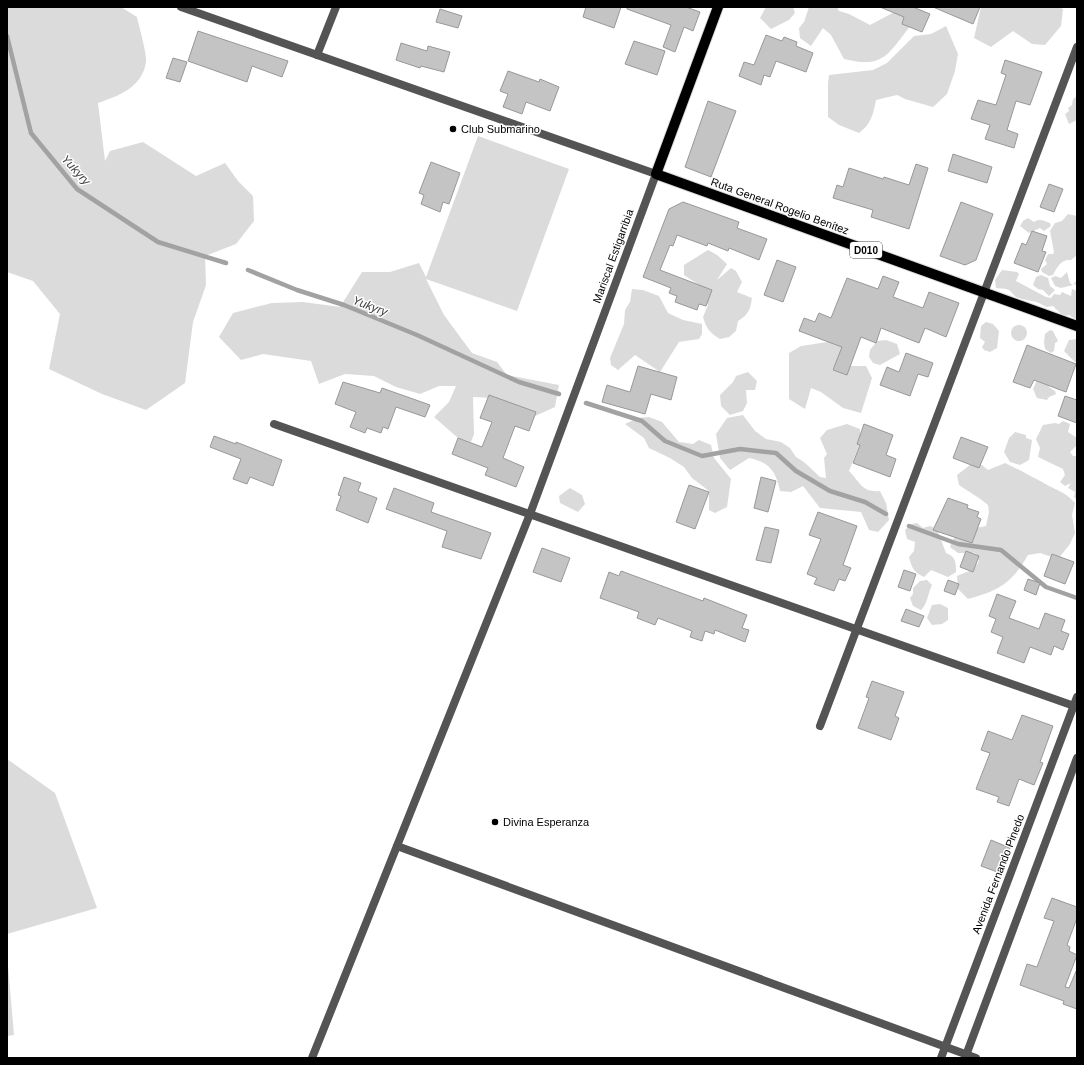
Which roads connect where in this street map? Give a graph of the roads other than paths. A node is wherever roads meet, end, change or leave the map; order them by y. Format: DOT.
graph roads {
  1 [pos="181,7"];
  2 [pos="336,7"];
  3 [pos="718,7"];
  4 [pos="1077,47"];
  5 [pos="317,55"];
  6 [pos="656,174"];
  7 [pos="984,293"];
  8 [pos="1077,326"];
  9 [pos="274,424"];
  10 [pos="530,514"];
  11 [pos="856,629"];
  12 [pos="1077,697"];
  13 [pos="1075,706"];
  14 [pos="820,726"];
  15 [pos="1077,758"];
  16 [pos="397,846"];
  17 [pos="945,1046"];
  18 [pos="965,1056"];
  19 [pos="312,1058"];
  20 [pos="941,1058"];
  21 [pos="976,1058"];
  1 -- 5 [label="street"];
  2 -- 5 [label="street"];
  3 -- 6 [label="main road, Mariscal Estigarribia"];
  4 -- 7 [label="street"];
  5 -- 6 [label="street"];
  6 -- 7 [label="main road, Ruta General Rogelio Benítez / D010"];
  6 -- 10 [label="street, Mariscal Estigarribia"];
  7 -- 8 [label="main road, Ruta General Rogelio Benítez / D010"];
  7 -- 11 [label="street"];
  9 -- 10 [label="street"];
  10 -- 11 [label="street"];
  10 -- 16 [label="street, Mariscal Estigarribia"];
  11 -- 13 [label="street"];
  11 -- 14 [label="street"];
  12 -- 13 [label="street, Avenida Fernando Pinedo"];
  13 -- 17 [label="street, Avenida Fernando Pinedo"];
  15 -- 18 [label="street"];
  16 -- 17 [label="street"];
  16 -- 19 [label="street, Mariscal Estigarribia"];
  17 -- 18 [label="street"];
  17 -- 20 [label="street, Avenida Fernando Pinedo"];
  18 -- 21 [label="street"];
}
